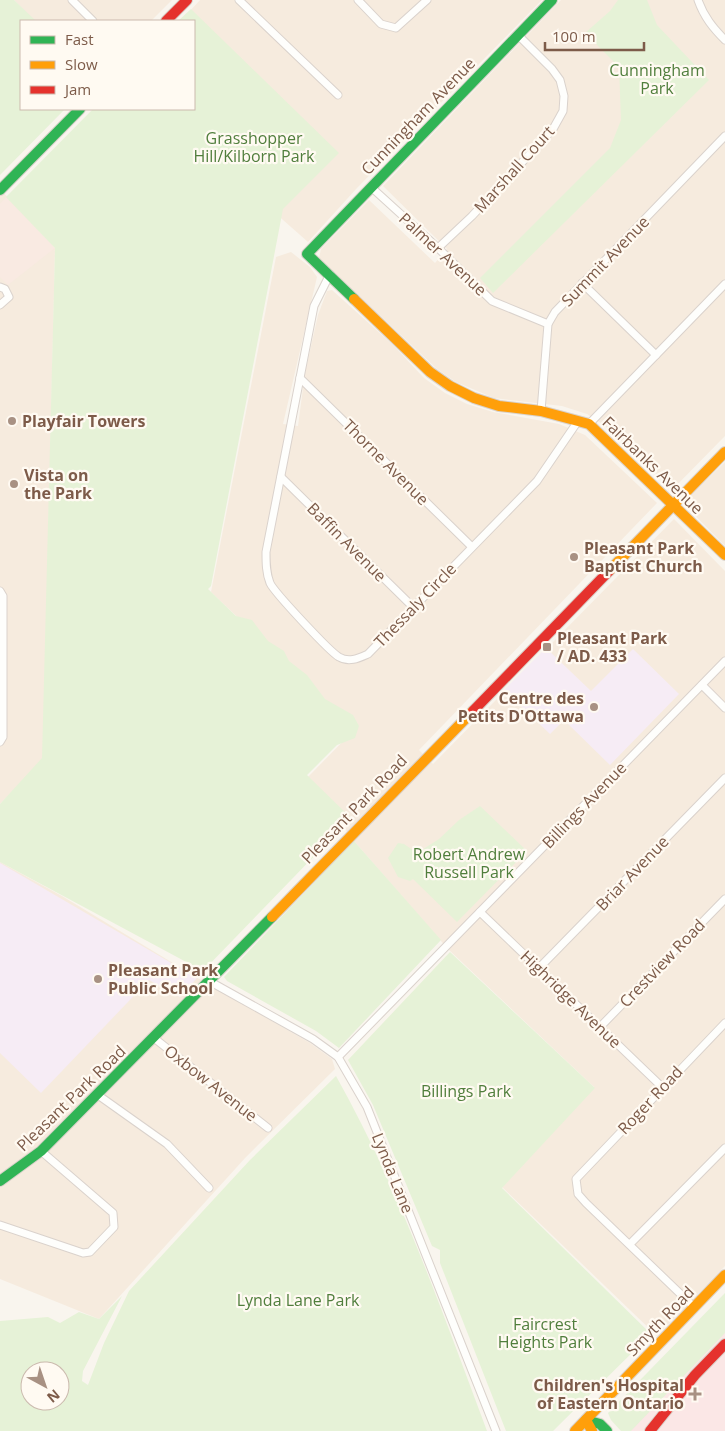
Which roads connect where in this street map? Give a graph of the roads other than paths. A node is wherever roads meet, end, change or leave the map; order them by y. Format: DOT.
graph roads {
  1 [pos="72,0"];
  2 [pos="239,0"];
  3 [pos="358,0"];
  4 [pos="427,0"];
  5 [pos="552,0"];
  6 [pos="698,0"];
  7 [pos="185,1"];
  8 [pos="93,20"];
  9 [pos="167,20"];
  10 [pos="518,35"];
  11 [pos="725,40"];
  12 [pos="338,95"];
  13 [pos="79,110"];
  14 [pos="725,136"];
  15 [pos="371,187"];
  16 [pos="0,190"];
  17 [pos="438,248"];
  18 [pos="307,254"];
  19 [pos="330,274"];
  20 [pos="582,284"];
  21 [pos="725,284"];
  22 [pos="0,287"];
  23 [pos="0,305"];
  24 [pos="548,324"];
  25 [pos="656,355"];
  26 [pos="300,378"];
  27 [pos="541,411"];
  28 [pos="583,423"];
  29 [pos="725,452"];
  30 [pos="281,477"];
  31 [pos="673,505"];
  32 [pos="471,546"];
  33 [pos="725,555"];
  34 [pos="0,591"];
  35 [pos="413,607"];
  36 [pos="725,661"];
  37 [pos="702,685"];
  38 [pos="725,708"];
  39 [pos="0,742"];
  40 [pos="725,778"];
  41 [pos="725,899"];
  42 [pos="480,912"];
  43 [pos="539,968"];
  44 [pos="209,981"];
  45 [pos="725,1022"];
  46 [pos="600,1027"];
  47 [pos="154,1038"];
  48 [pos="338,1057"];
  49 [pos="662,1087"];
  50 [pos="98,1096"];
  51 [pos="268,1128"];
  52 [pos="725,1148"];
  53 [pos="41,1151"];
  54 [pos="0,1182"];
  55 [pos="209,1188"];
  56 [pos="0,1225"];
  57 [pos="630,1244"];
  58 [pos="725,1276"];
  59 [pos="694,1307"];
  60 [pos="725,1344"];
  61 [pos="586,1420"];
  62 [pos="496,1431"];
  63 [pos="575,1431"];
  64 [pos="592,1431"];
  65 [pos="607,1431"];
  66 [pos="650,1431"];
  1 -- 8 [label="street"];
  2 -- 12 [label="street"];
  3 -- 4 [label="street"];
  5 -- 10 [label="street, Cunningham Avenue"];
  6 -- 11 [label="street"];
  7 -- 9 [label="street"];
  10 -- 15 [label="street, Cunningham Avenue"];
  10 -- 17 [label="street, Marshall Court"];
  13 -- 16 [label="street"];
  14 -- 20 [label="street, Summit Avenue"];
  15 -- 17 [label="street, Palmer Avenue"];
  15 -- 18 [label="street, Cunningham Avenue"];
  17 -- 24 [label="street, Palmer Avenue"];
  18 -- 19 [label="street, Fairbanks Avenue"];
  19 -- 26 [label="street, Thessaly Circle"];
  19 -- 27 [label="street, Fairbanks Avenue"];
  20 -- 24 [label="street, Summit Avenue"];
  20 -- 25 [label="street"];
  21 -- 25 [label="street, Thessaly Circle"];
  22 -- 23 [label="street"];
  24 -- 27 [label="street"];
  25 -- 28 [label="street, Thessaly Circle"];
  26 -- 30 [label="street, Thessaly Circle"];
  26 -- 32 [label="street, Thorne Avenue"];
  27 -- 28 [label="street, Fairbanks Avenue"];
  28 -- 31 [label="street, Fairbanks Avenue"];
  28 -- 32 [label="street, Thessaly Circle"];
  29 -- 31 [label="street, Pleasant Park Road"];
  30 -- 35 [label="street, Baffin Avenue"];
  30 -- 35 [label="street, Thessaly Circle"];
  31 -- 33 [label="street, Fairbanks Avenue"];
  31 -- 44 [label="street, Pleasant Park Road"];
  32 -- 35 [label="street, Thessaly Circle"];
  34 -- 39 [label="street"];
  36 -- 37 [label="street, Billings Avenue"];
  37 -- 38 [label="street"];
  37 -- 42 [label="street, Billings Avenue"];
  40 -- 43 [label="street, Briar Avenue"];
  41 -- 46 [label="street, Crestview Road"];
  42 -- 43 [label="street, Highridge Avenue"];
  42 -- 48 [label="street, Billings Avenue"];
  43 -- 46 [label="street, Highridge Avenue"];
  44 -- 47 [label="street, Pleasant Park Road"];
  44 -- 48 [label="street, Lynda Lane"];
  45 -- 49 [label="street, Roger Road"];
  46 -- 49 [label="street, Highridge Avenue"];
  47 -- 50 [label="street, Pleasant Park Road"];
  47 -- 51 [label="street, Oxbow Avenue"];
  48 -- 62 [label="street, Lynda Lane"];
  49 -- 57 [label="street, Roger Road"];
  50 -- 53 [label="street, Pleasant Park Road"];
  50 -- 55 [label="street"];
  52 -- 57 [label="street"];
  53 -- 54 [label="street, Pleasant Park Road"];
  53 -- 56 [label="street"];
  57 -- 59 [label="street"];
  58 -- 59 [label="street, Smyth Road"];
  59 -- 61 [label="street, Smyth Road"];
  60 -- 66 [label="street"];
  61 -- 63 [label="street, Smyth Road"];
  61 -- 64 [label="street"];
  61 -- 65 [label="street"];
}
